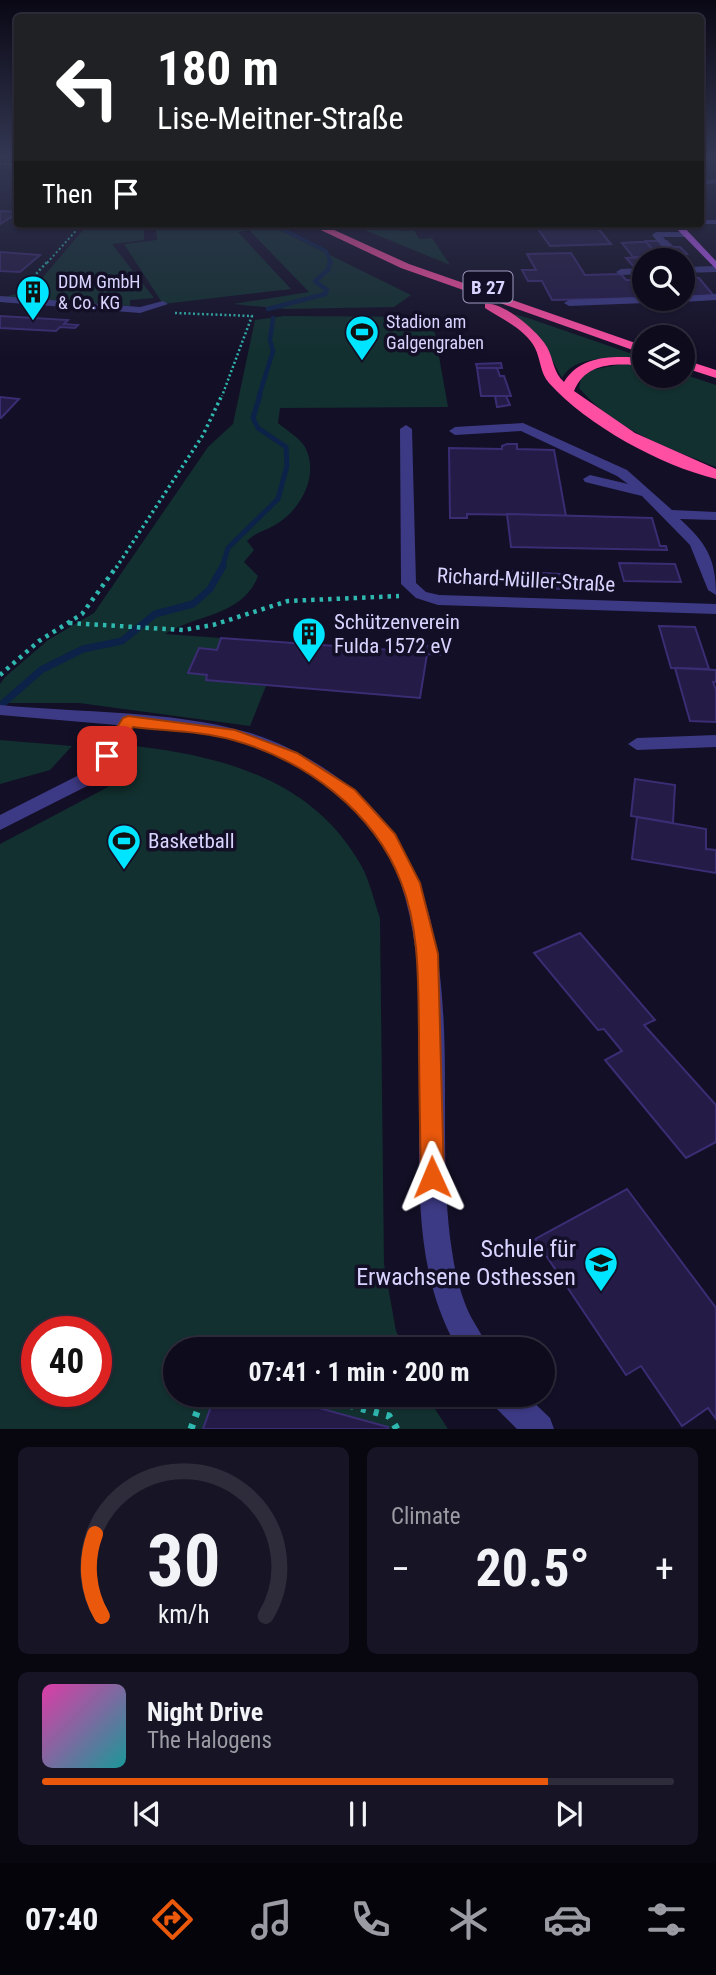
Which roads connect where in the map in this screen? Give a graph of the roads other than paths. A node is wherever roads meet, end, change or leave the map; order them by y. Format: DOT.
graph roads {
  1 [pos="322,228"];
  2 [pos="346,228"];
  3 [pos="680,228"];
  4 [pos="686,234"];
  5 [pos="667,248"];
  6 [pos="695,267"];
  7 [pos="716,268"];
  8 [pos="621,272"];
  9 [pos="632,272"];
  10 [pos="450,283"];
  11 [pos="716,297"];
  12 [pos="695,298"];
  13 [pos="0,299"];
  14 [pos="632,301"];
  15 [pos="569,303"];
  16 [pos="163,304"];
  17 [pos="632,337"];
  18 [pos="632,347"];
  19 [pos="695,358"];
  20 [pos="632,362"];
  21 [pos="716,364"];
  22 [pos="695,368"];
  23 [pos="695,371"];
  24 [pos="716,375"];
  25 [pos="566,391"];
  26 [pos="406,429"];
  27 [pos="455,431"];
  28 [pos="716,474"];
  29 [pos="590,479"];
  30 [pos="647,492"];
  31 [pos="668,514"];
  32 [pos="716,516"];
  33 [pos="715,586"];
  34 [pos="716,610"];
  35 [pos="0,710"];
  36 [pos="128,721"];
  37 [pos="716,741"];
  38 [pos="637,744"];
  39 [pos="0,823"];
  40 [pos="469,1337"];
  41 [pos="517,1407"];
  42 [pos="539,1429"];
  1 -- 10 [label="highway, B 27"];
  2 -- 17 [label="highway, B 27"];
  3 -- 4 [label="main road"];
  4 -- 5 [label="street"];
  4 -- 7 [label="main road"];
  6 -- 7 [label="street"];
  8 -- 9 [label="street"];
  10 -- 18 [label="highway, B 27"];
  10 -- 25 [label="highway"];
  11 -- 12 [label="street"];
  13 -- 16 [label="street"];
  14 -- 15 [label="street"];
  19 -- 21 [label="highway"];
  20 -- 25 [label="highway"];
  22 -- 24 [label="highway"];
  23 -- 24 [label="highway"];
  25 -- 28 [label="highway"];
  26 -- 34 [label="street, Richard-Müller-Straße"];
  27 -- 30 [label="street"];
  29 -- 30 [label="street"];
  30 -- 31 [label="street"];
  31 -- 32 [label="street"];
  31 -- 33 [label="street"];
  35 -- 36 [label="street"];
  36 -- 39 [label="street"];
  36 -- 40 [label="street"];
  37 -- 38 [label="street"];
  41 -- 42 [label="street"];
}
